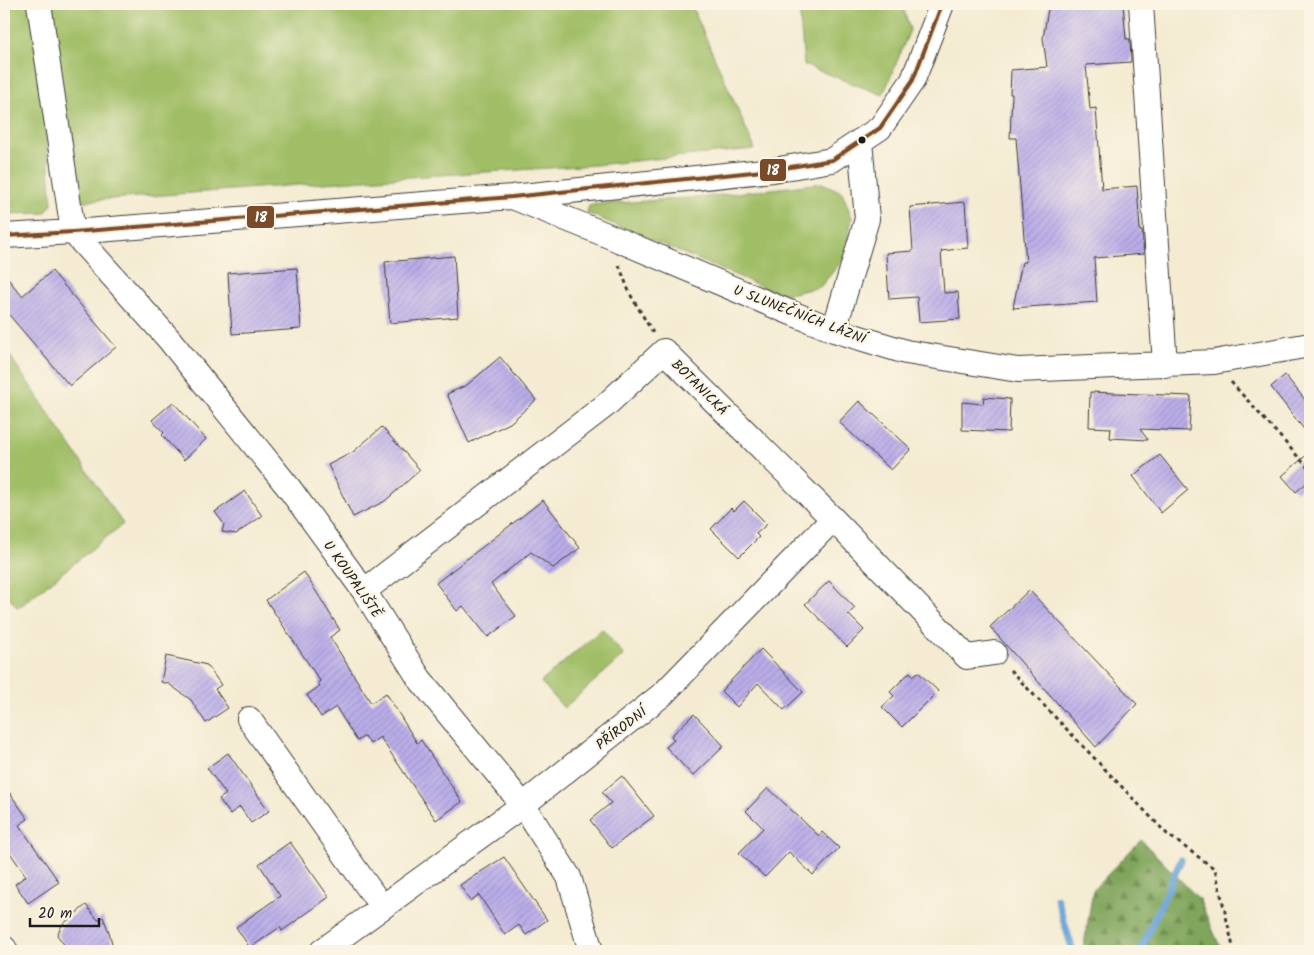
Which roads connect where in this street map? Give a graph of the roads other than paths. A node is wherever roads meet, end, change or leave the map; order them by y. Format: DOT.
graph roads {
  1 [pos="39,4"];
  2 [pos="942,4"];
  3 [pos="1141,4"];
  4 [pos="860,141"];
  5 [pos="512,197"];
  6 [pos="73,232"];
  7 [pos="4,236"];
  8 [pos="834,330"];
  9 [pos="1310,345"];
  10 [pos="1165,365"];
  11 [pos="834,519"];
  12 [pos="364,591"];
  13 [pos="994,653"];
  14 [pos="248,719"];
  15 [pos="523,805"];
  16 [pos="382,907"];
  17 [pos="4,948"];
  18 [pos="6,951"];
  19 [pos="322,951"];
  20 [pos="591,951"];
  1 -- 6 [label="street"];
  2 -- 4 [label="street"];
  3 -- 10 [label="street"];
  4 -- 5 [label="street"];
  4 -- 8 [label="street"];
  5 -- 6 [label="street"];
  5 -- 8 [label="street, U SLUNEČNÍCH LÁZNÍ"];
  6 -- 7 [label="street"];
  6 -- 12 [label="street, U KOUPALIŠTĚ"];
  8 -- 10 [label="street, U SLUNEČNÍCH LÁZNÍ"];
  9 -- 10 [label="street, U SLUNEČNÍCH LÁZNÍ"];
  11 -- 12 [label="street, BOTANICKÁ"];
  11 -- 13 [label="street, BOTANICKÁ"];
  11 -- 15 [label="street, PŘÍRODNÍ"];
  12 -- 15 [label="street, U KOUPALIŠTĚ"];
  14 -- 16 [label="street"];
  15 -- 16 [label="street, PŘÍRODNÍ"];
  15 -- 20 [label="street, U KOUPALIŠTĚ"];
  16 -- 19 [label="street, PŘÍRODNÍ"];
  17 -- 18 [label="street"];
}
